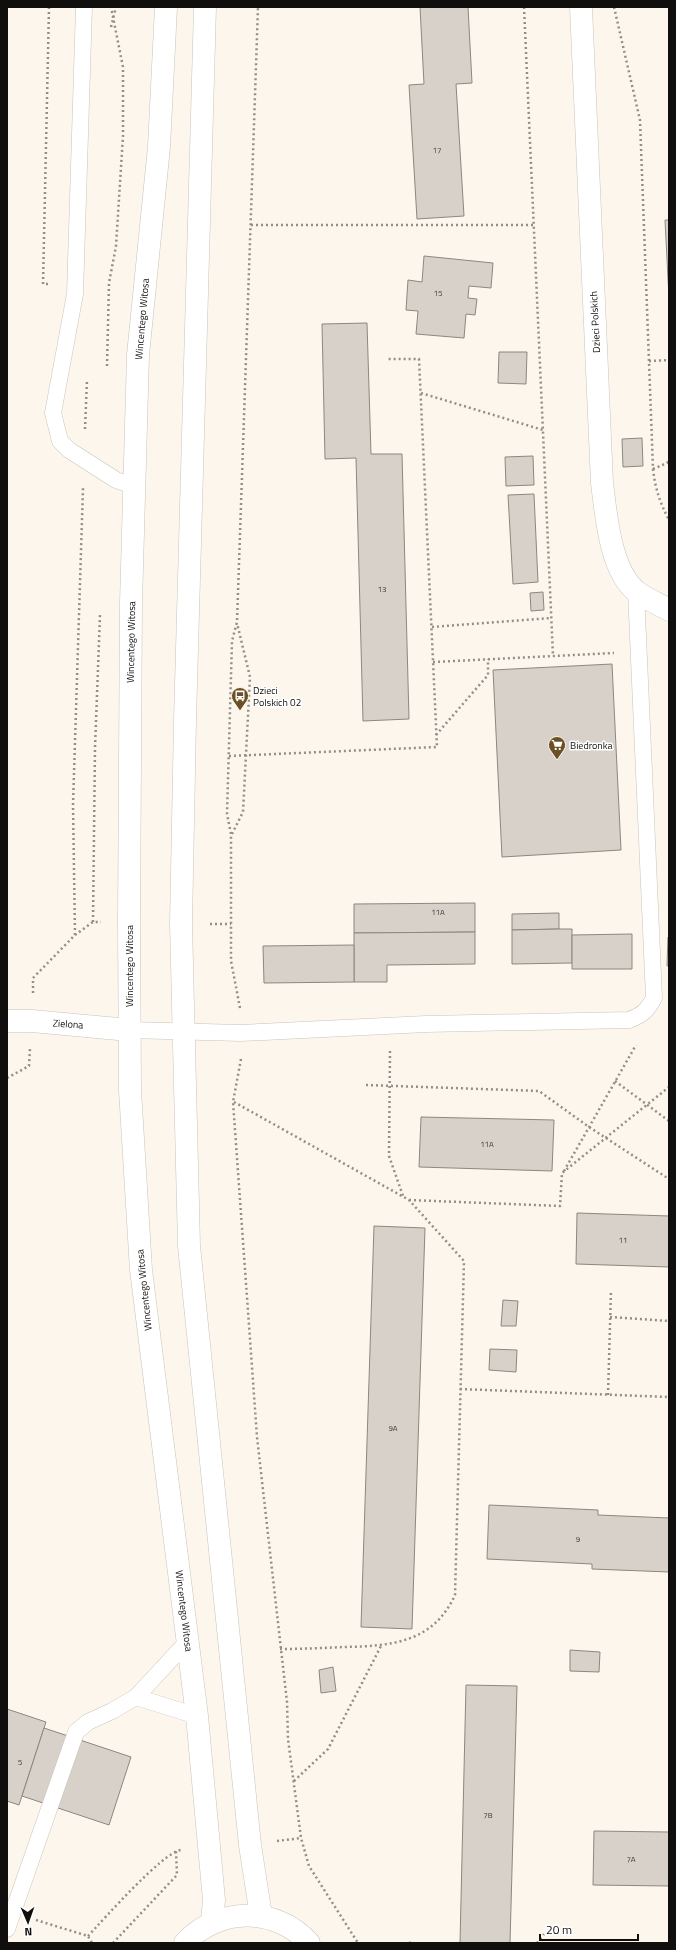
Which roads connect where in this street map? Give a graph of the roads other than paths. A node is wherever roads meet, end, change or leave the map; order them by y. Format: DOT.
graph roads {
  1 [pos="84,7"];
  2 [pos="166,7"];
  3 [pos="205,7"];
  4 [pos="581,7"];
  5 [pos="136,488"];
  6 [pos="636,591"];
  7 [pos="669,610"];
  8 [pos="7,1021"];
  9 [pos="129,1030"];
  10 [pos="184,1032"];
  11 [pos="188,1641"];
  12 [pos="136,1697"];
  13 [pos="197,1716"];
  14 [pos="261,1916"];
  15 [pos="212,1922"];
  16 [pos="7,1929"];
  17 [pos="185,1943"];
  18 [pos="309,1943"];
  1 -- 5 [label="lane"];
  2 -- 5 [label="main road, Wincentego Witosa"];
  3 -- 10 [label="main road"];
  4 -- 6 [label="main road, Dzieci Polskich"];
  5 -- 9 [label="main road, Wincentego Witosa"];
  6 -- 7 [label="main road, Dzieci Polskich"];
  6 -- 10 [label="lane"];
  8 -- 9 [label="main road, Zielona"];
  9 -- 10 [label="lane"];
  9 -- 11 [label="main road, Wincentego Witosa"];
  10 -- 14 [label="main road"];
  11 -- 12 [label="lane"];
  11 -- 13 [label="main road, Wincentego Witosa"];
  12 -- 13 [label="lane"];
  12 -- 16 [label="lane"];
  13 -- 15 [label="main road, Wincentego Witosa"];
  14 -- 15 [label="main road"];
  14 -- 18 [label="main road"];
  15 -- 17 [label="main road"];
}
